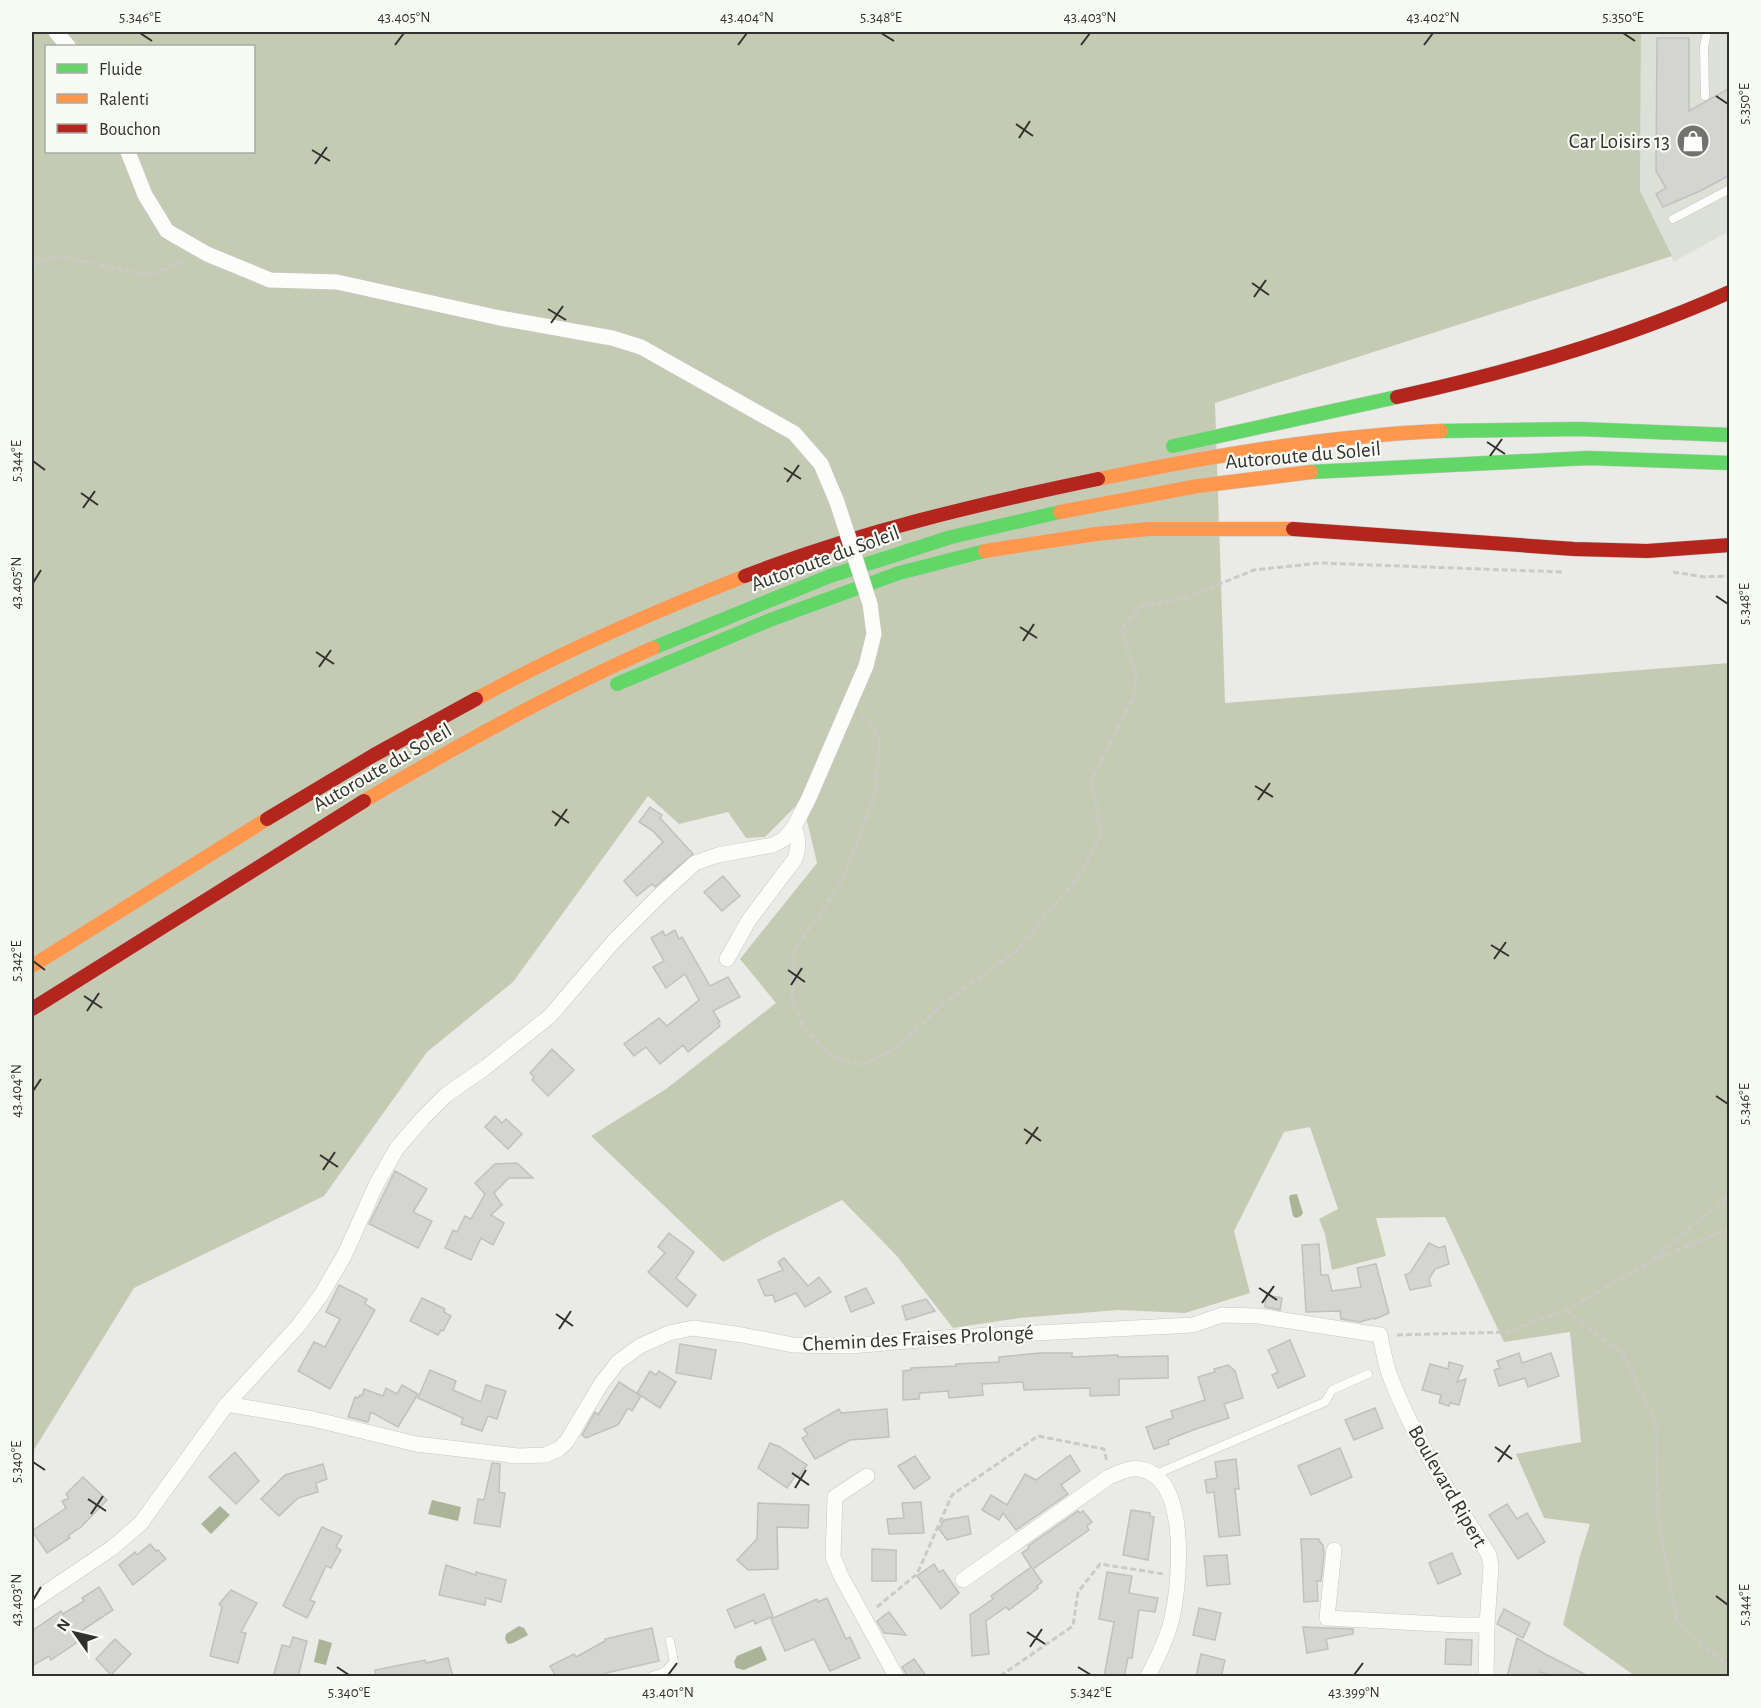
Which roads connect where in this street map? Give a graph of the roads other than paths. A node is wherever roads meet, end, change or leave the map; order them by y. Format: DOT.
graph roads {
  1 [pos="56,32"];
  2 [pos="1707,32"];
  3 [pos="67,45"];
  4 [pos="1705,96"];
  5 [pos="129,153"];
  6 [pos="1730,189"];
  7 [pos="1673,219"];
  8 [pos="1730,292"];
  9 [pos="1730,435"];
  10 [pos="1159,448"];
  11 [pos="1730,463"];
  12 [pos="1060,473"];
  13 [pos="884,529"];
  14 [pos="1730,545"];
  15 [pos="604,690"];
  16 [pos="425,781"];
  17 [pos="794,827"];
  18 [pos="238,880"];
  19 [pos="727,959"];
  20 [pos="32,966"];
  21 [pos="32,1009"];
  22 [pos="1380,1335"];
  23 [pos="1368,1374"];
  24 [pos="227,1404"];
  25 [pos="1154,1475"];
  26 [pos="867,1476"];
  27 [pos="1334,1550"];
  28 [pos="963,1580"];
  29 [pos="32,1602"];
  30 [pos="1487,1625"];
  31 [pos="670,1641"];
  32 [pos="652,1677"];
  33 [pos="896,1677"];
  34 [pos="1148,1677"];
  35 [pos="1486,1677"];
  1 -- 3 [label="street"];
  2 -- 4 [label="lane"];
  5 -- 17 [label="street, bridge"];
  6 -- 7 [label="lane"];
  8 -- 10 [label="highway"];
  9 -- 13 [label="highway, Autoroute du Soleil"];
  11 -- 18 [label="highway, Autoroute du Soleil"];
  12 -- 13 [label="highway"];
  13 -- 20 [label="highway, Autoroute du Soleil"];
  14 -- 15 [label="highway"];
  16 -- 18 [label="highway"];
  17 -- 19 [label="street"];
  17 -- 24 [label="street"];
  18 -- 21 [label="highway, Autoroute du Soleil"];
  22 -- 24 [label="street, Chemin des Fraises Prolongé"];
  22 -- 30 [label="street, Boulevard Ripert"];
  23 -- 25 [label="lane"];
  24 -- 29 [label="street"];
  25 -- 28 [label="street"];
  25 -- 34 [label="street"];
  26 -- 33 [label="street"];
  27 -- 30 [label="street"];
  30 -- 35 [label="street, Boulevard Ripert"];
  31 -- 32 [label="lane"];
}
